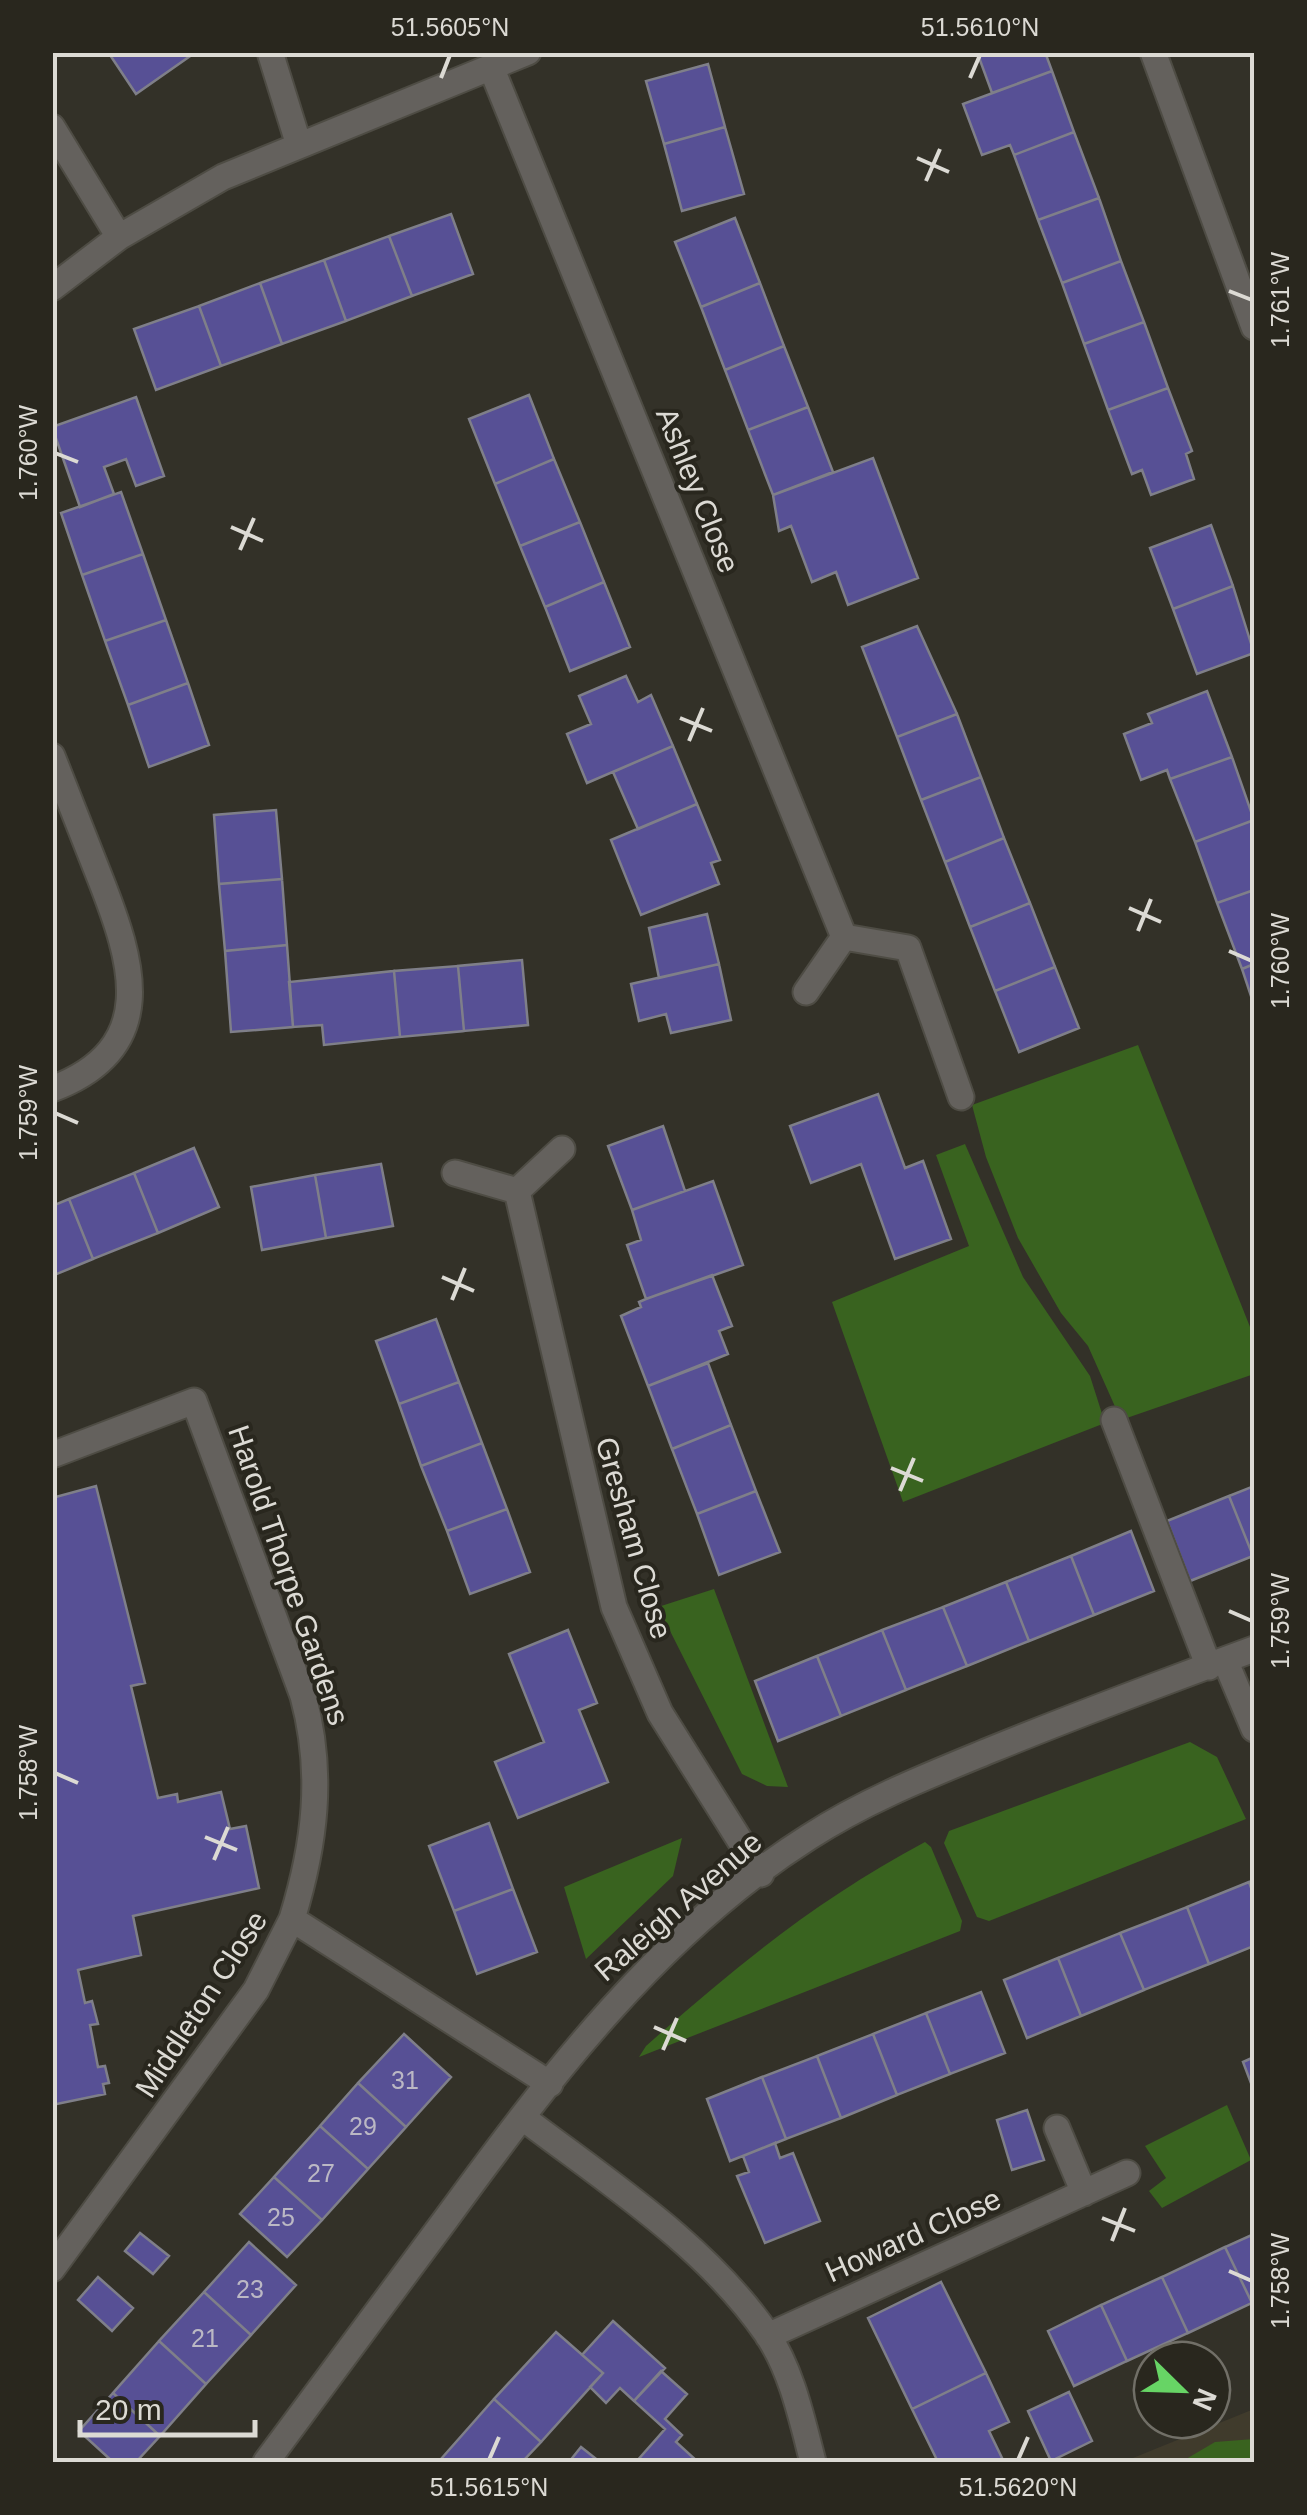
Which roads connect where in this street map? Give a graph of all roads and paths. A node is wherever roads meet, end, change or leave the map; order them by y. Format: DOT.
graph roads {
  1 [pos="270,52"];
  2 [pos="528,52"];
  3 [pos="1153,52"];
  4 [pos="491,66"];
  5 [pos="52,127"];
  6 [pos="298,142"];
  7 [pos="119,237"];
  8 [pos="52,288"];
  9 [pos="1254,328"];
  10 [pos="52,756"];
  11 [pos="844,937"];
  12 [pos="806,992"];
  13 [pos="52,1088"];
  14 [pos="961,1098"];
  15 [pos="562,1149"];
  16 [pos="455,1173"];
  17 [pos="517,1191"];
  18 [pos="1114,1420"];
  19 [pos="52,1456"];
  20 [pos="1254,1649"];
  21 [pos="1217,1663"];
  22 [pos="1254,1728"];
  23 [pos="761,1874"];
  24 [pos="292,1920"];
  25 [pos="550,2084"];
  26 [pos="522,2117"];
  27 [pos="1057,2128"];
  28 [pos="1128,2174"];
  29 [pos="1084,2193"];
  30 [pos="52,2269"];
  31 [pos="768,2336"];
  32 [pos="266,2462"];
  33 [pos="813,2462"];
  1 -- 6 [label="street"];
  2 -- 4 [label="street"];
  3 -- 9 [label="street"];
  4 -- 6 [label="street"];
  4 -- 11 [label="street, Ashley Close"];
  5 -- 7 [label="street"];
  6 -- 7 [label="street"];
  7 -- 8 [label="street"];
  10 -- 13 [label="street"];
  11 -- 12 [label="street"];
  11 -- 14 [label="street"];
  15 -- 17 [label="street"];
  16 -- 17 [label="street"];
  17 -- 23 [label="street, Gresham Close"];
  18 -- 21 [label="street"];
  19 -- 24 [label="street, Harold Thorpe Gardens"];
  20 -- 21 [label="street, Raleigh Avenue"];
  21 -- 22 [label="street"];
  21 -- 23 [label="street, Raleigh Avenue"];
  23 -- 25 [label="street, Raleigh Avenue"];
  24 -- 25 [label="street, Middleton Close"];
  24 -- 30 [label="street, Middleton Close"];
  25 -- 26 [label="street, Raleigh Avenue"];
  26 -- 31 [label="street"];
  26 -- 32 [label="street, Raleigh Avenue"];
  27 -- 29 [label="street"];
  28 -- 29 [label="street, Howard Close"];
  29 -- 31 [label="street, Howard Close"];
  31 -- 33 [label="street"];
}
